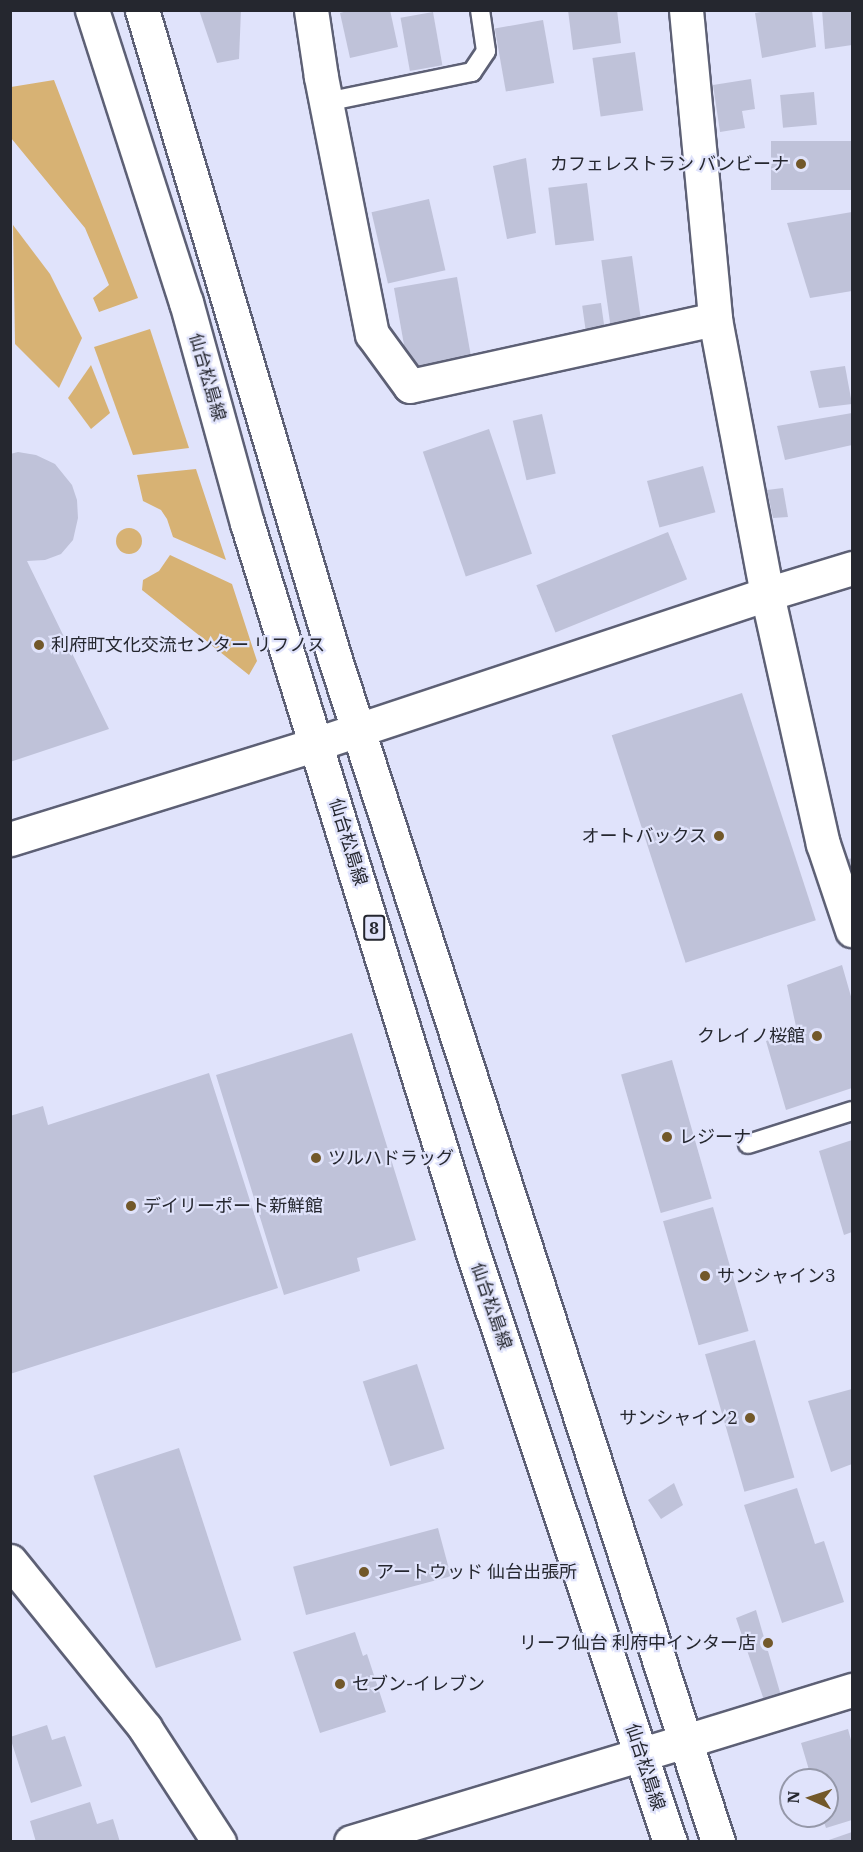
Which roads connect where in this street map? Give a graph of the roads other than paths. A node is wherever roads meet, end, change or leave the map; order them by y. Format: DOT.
graph roads {
  1 [pos="92,10"];
  2 [pos="142,10"];
  3 [pos="311,10"];
  4 [pos="480,10"];
  5 [pos="686,10"];
  6 [pos="326,102"];
  7 [pos="715,319"];
  8 [pos="852,568"];
  9 [pos="767,594"];
  10 [pos="359,730"];
  11 [pos="316,744"];
  12 [pos="10,839"];
  13 [pos="852,930"];
  14 [pos="852,1111"];
  15 [pos="748,1144"];
  16 [pos="10,1561"];
  17 [pos="852,1690"];
  18 [pos="686,1741"];
  19 [pos="641,1753"];
  20 [pos="219,1842"];
  21 [pos="351,1842"];
  22 [pos="670,1842"];
  23 [pos="718,1842"];
  1 -- 11 [label="main road, 仙台松島線 / 8"];
  2 -- 10 [label="main road"];
  3 -- 6 [label="main road"];
  4 -- 6 [label="lane"];
  5 -- 7 [label="main road"];
  6 -- 7 [label="main road"];
  7 -- 9 [label="main road"];
  8 -- 9 [label="main road"];
  9 -- 10 [label="main road"];
  9 -- 13 [label="main road"];
  10 -- 11 [label="main road"];
  10 -- 18 [label="main road"];
  11 -- 12 [label="main road"];
  11 -- 19 [label="main road, 仙台松島線 / 8"];
  14 -- 15 [label="lane"];
  16 -- 20 [label="main road"];
  17 -- 18 [label="main road"];
  18 -- 19 [label="main road"];
  18 -- 23 [label="main road"];
  19 -- 21 [label="main road"];
  19 -- 22 [label="main road, 仙台松島線 / 8"];
}
